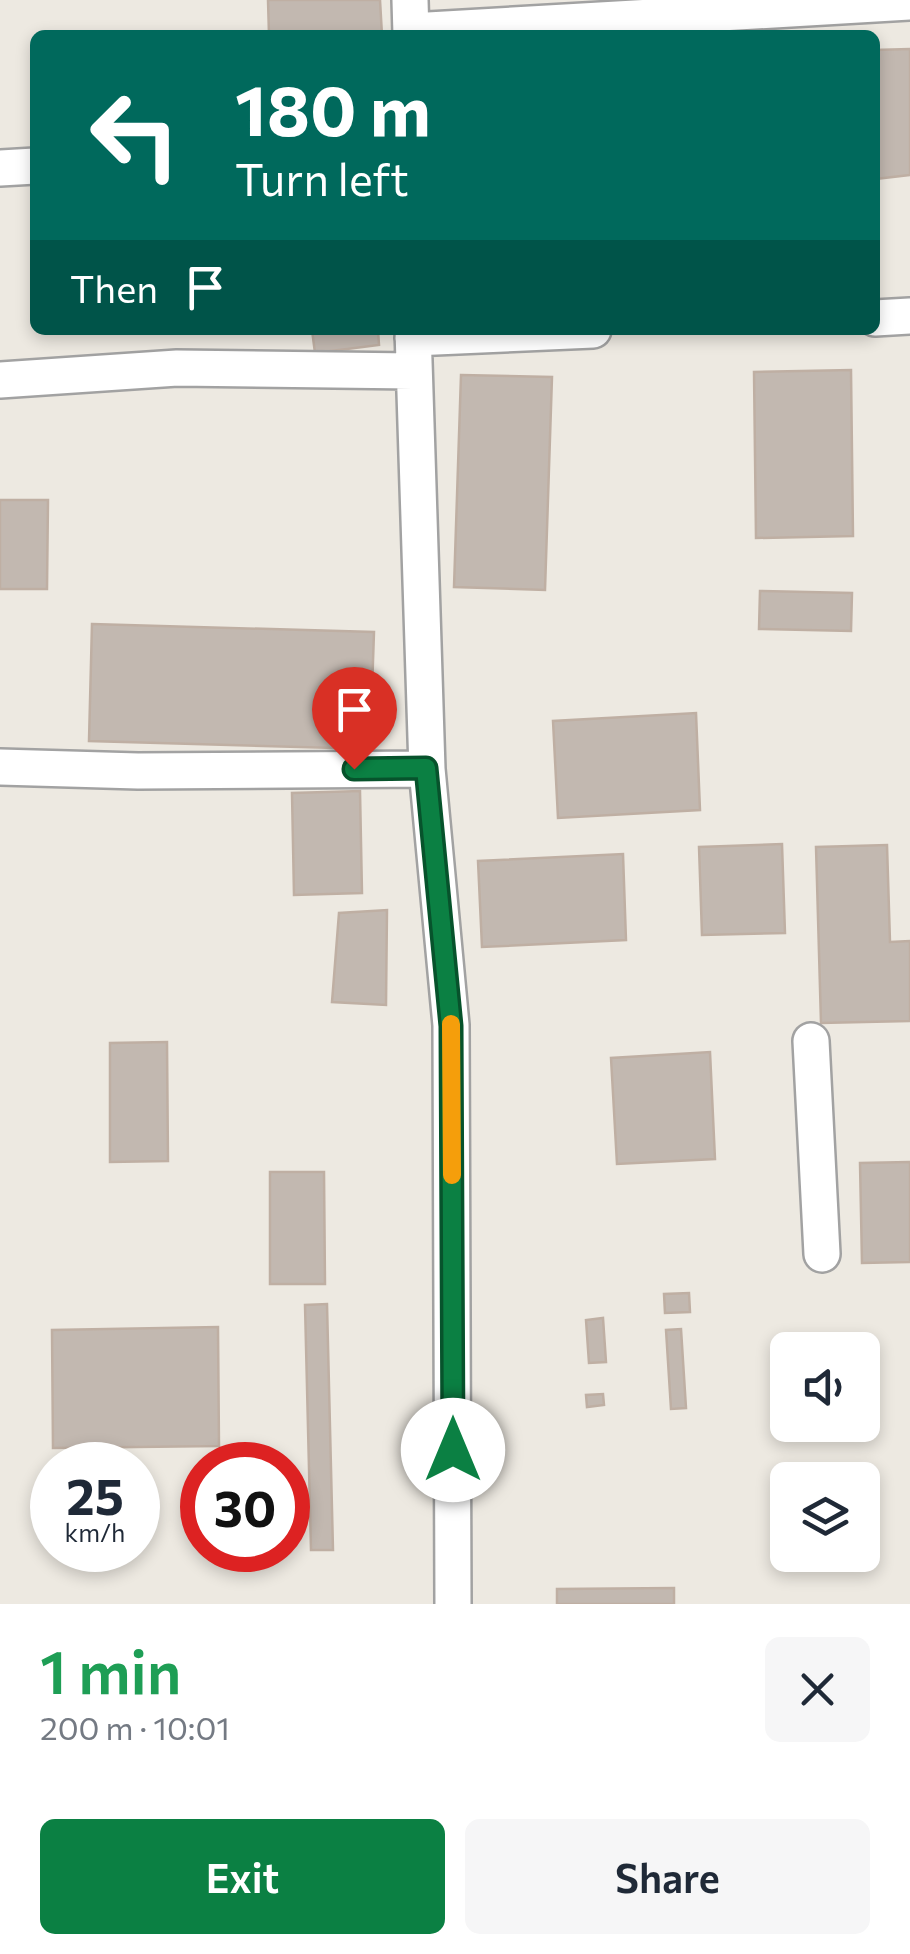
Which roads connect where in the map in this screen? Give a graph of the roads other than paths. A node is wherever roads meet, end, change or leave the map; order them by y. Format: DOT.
graph roads {
  1 [pos="910,2"];
  2 [pos="411,22"];
  3 [pos="30,166"];
  4 [pos="0,168"];
  5 [pos="910,316"];
  6 [pos="880,318"];
  7 [pos="537,335"];
  8 [pos="413,346"];
  9 [pos="0,380"];
  10 [pos="0,767"];
  11 [pos="426,768"];
  12 [pos="810,1041"];
  13 [pos="822,1254"];
  14 [pos="454,1604"];
  1 -- 2 [label="street"];
  3 -- 4 [label="street"];
  5 -- 6 [label="street"];
  7 -- 8 [label="street"];
  8 -- 9 [label="street"];
  8 -- 11 [label="street"];
  10 -- 11 [label="street"];
  11 -- 14 [label="street"];
  12 -- 13 [label="street"];
}
